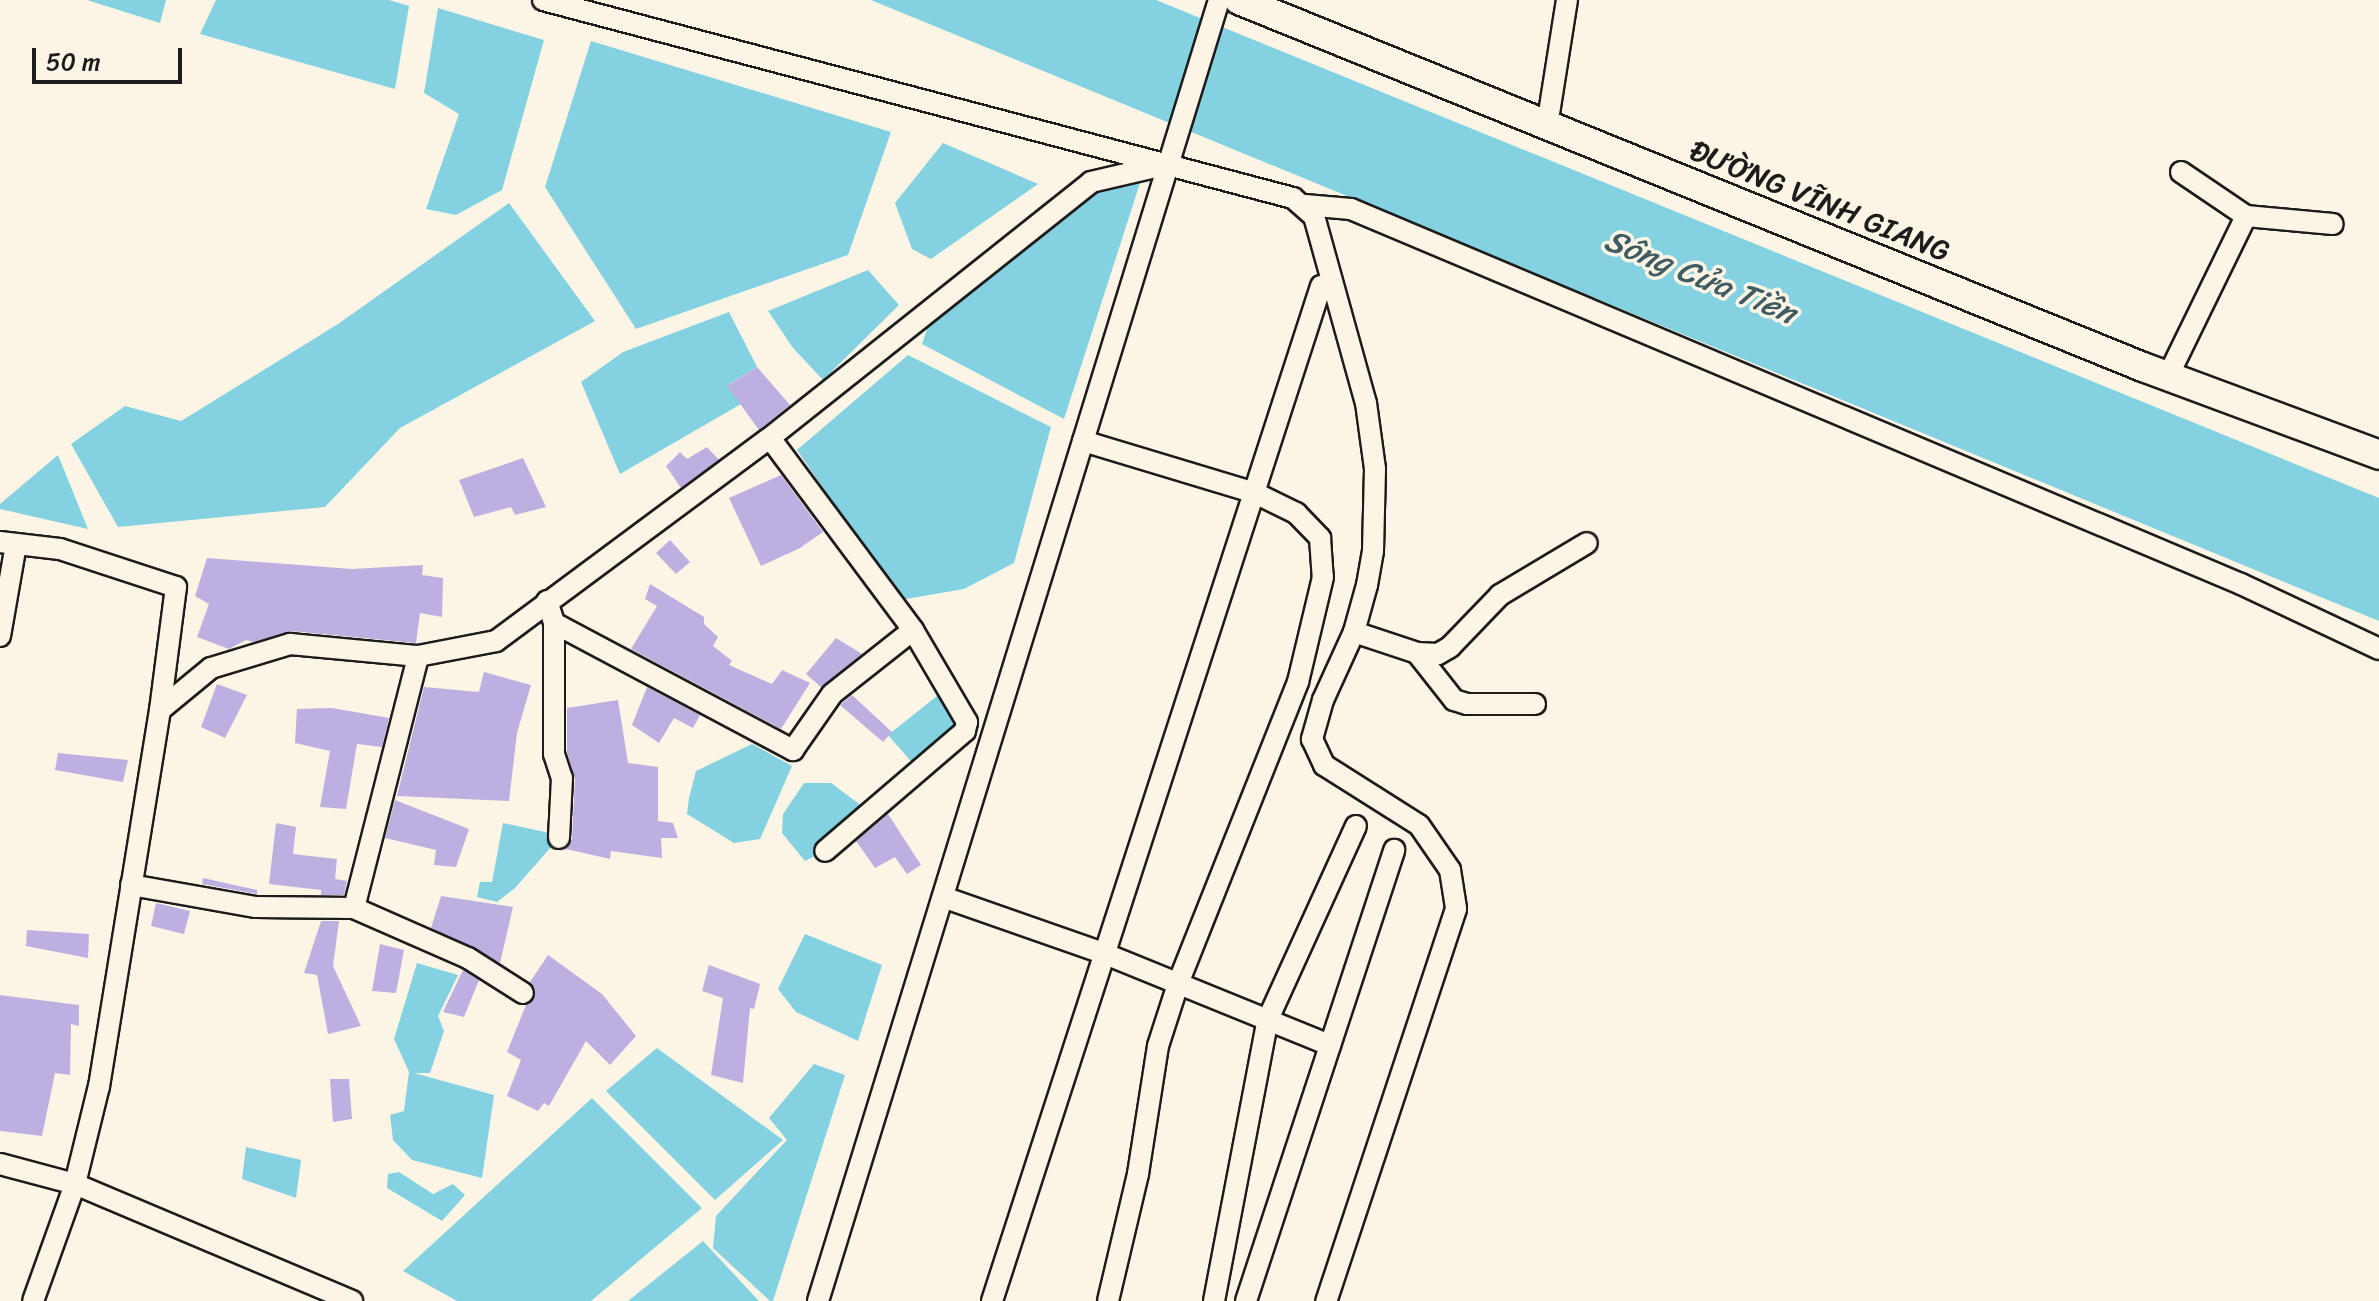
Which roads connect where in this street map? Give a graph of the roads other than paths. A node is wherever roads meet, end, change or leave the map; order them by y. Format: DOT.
graph roads {
  1 [pos="543,0"];
  2 [pos="1239,0"];
  3 [pos="1567,0"];
  4 [pos="1216,10"];
  5 [pos="1547,126"];
  6 [pos="1168,164"];
  7 [pos="2181,172"];
  8 [pos="1305,205"];
  9 [pos="2246,216"];
  10 [pos="2333,224"];
  11 [pos="1321,286"];
  12 [pos="2168,376"];
  13 [pos="770,438"];
  14 [pos="1083,441"];
  15 [pos="2379,455"];
  16 [pos="1255,493"];
  17 [pos="8,543"];
  18 [pos="1587,543"];
  19 [pos="547,601"];
  20 [pos="554,623"];
  21 [pos="913,630"];
  22 [pos="1354,632"];
  23 [pos="0,636"];
  24 [pos="2379,649"];
  25 [pos="1417,653"];
  26 [pos="418,656"];
  27 [pos="1535,704"];
  28 [pos="160,710"];
  29 [pos="1356,826"];
  30 [pos="559,838"];
  31 [pos="1394,850"];
  32 [pos="825,851"];
  33 [pos="131,885"];
  34 [pos="943,897"];
  35 [pos="354,908"];
  36 [pos="1103,953"];
  37 [pos="1178,984"];
  38 [pos="523,993"];
  39 [pos="1268,1019"];
  40 [pos="1330,1045"];
  41 [pos="0,1164"];
  42 [pos="75,1184"];
  43 [pos="33,1301"];
  44 [pos="352,1301"];
  45 [pos="818,1301"];
  46 [pos="992,1301"];
  47 [pos="1108,1301"];
  48 [pos="1214,1301"];
  49 [pos="1246,1301"];
  50 [pos="1326,1301"];
  1 -- 6 [label="street"];
  2 -- 5 [label="street, ĐƯỜNG VĨNH GIANG"];
  3 -- 5 [label="street"];
  4 -- 6 [label="street"];
  5 -- 12 [label="street, ĐƯỜNG VĨNH GIANG"];
  6 -- 8 [label="street"];
  6 -- 13 [label="street"];
  6 -- 14 [label="street"];
  7 -- 9 [label="street"];
  8 -- 22 [label="street"];
  8 -- 24 [label="street"];
  9 -- 10 [label="street"];
  9 -- 12 [label="street"];
  11 -- 16 [label="street"];
  12 -- 15 [label="street, ĐƯỜNG VĨNH GIANG"];
  13 -- 19 [label="street"];
  13 -- 21 [label="street"];
  14 -- 16 [label="street"];
  14 -- 34 [label="street"];
  16 -- 36 [label="street"];
  16 -- 37 [label="street"];
  17 -- 23 [label="street"];
  17 -- 28 [label="street"];
  18 -- 25 [label="street"];
  19 -- 20 [label="street"];
  19 -- 26 [label="street"];
  20 -- 21 [label="street"];
  20 -- 30 [label="street"];
  21 -- 32 [label="street"];
  22 -- 25 [label="street"];
  22 -- 50 [label="street"];
  25 -- 27 [label="street"];
  26 -- 28 [label="street"];
  26 -- 35 [label="street"];
  28 -- 33 [label="street"];
  29 -- 39 [label="street"];
  31 -- 40 [label="street"];
  33 -- 35 [label="street"];
  33 -- 42 [label="street"];
  34 -- 36 [label="street"];
  34 -- 45 [label="street"];
  35 -- 38 [label="street"];
  36 -- 37 [label="street"];
  36 -- 46 [label="street"];
  37 -- 39 [label="street"];
  37 -- 47 [label="street"];
  39 -- 40 [label="street"];
  39 -- 48 [label="street"];
  40 -- 49 [label="street"];
  41 -- 42 [label="street"];
  42 -- 43 [label="street"];
  42 -- 44 [label="street"];
}
